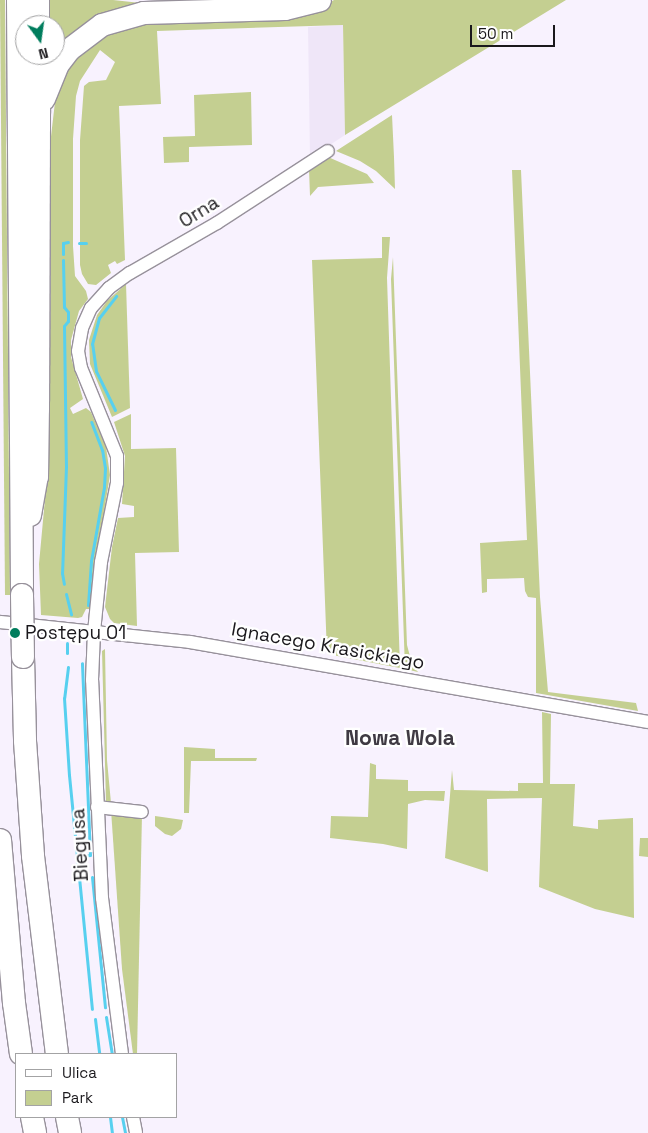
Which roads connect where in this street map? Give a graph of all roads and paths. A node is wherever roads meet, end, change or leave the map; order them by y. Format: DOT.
graph roads {
  1 [pos="18,0"];
  2 [pos="38,0"];
  3 [pos="320,0"];
  4 [pos="38,15"];
  5 [pos="39,65"];
  6 [pos="40,114"];
  7 [pos="328,151"];
  8 [pos="91,308"];
  9 [pos="22,560"];
  10 [pos="0,622"];
  11 [pos="94,632"];
  12 [pos="648,722"];
  13 [pos="97,807"];
  14 [pos="142,812"];
  15 [pos="0,840"];
  16 [pos="21,1053"];
  17 [pos="57,1053"];
  18 [pos="122,1053"];
  19 [pos="32,1118"];
  20 [pos="67,1118"];
  21 [pos="133,1118"];
  22 [pos="35,1133"];
  23 [pos="70,1133"];
  24 [pos="136,1133"];
  1 -- 9 [label="highway"];
  2 -- 4 [label="highway"];
  3 -- 6 [label="highway"];
  5 -- 6 [label="highway"];
  6 -- 9 [label="highway"];
  7 -- 8 [label="street, Orna"];
  8 -- 11 [label="street, Biegusa"];
  9 -- 17 [label="highway, bridge"];
  10 -- 11 [label="street, Ignacego Krasickiego"];
  11 -- 12 [label="street, Ignacego Krasickiego"];
  11 -- 13 [label="street, Biegusa"];
  13 -- 14 [label="street"];
  13 -- 18 [label="street, Biegusa"];
  15 -- 16 [label="highway"];
  19 -- 22 [label="highway"];
  20 -- 23 [label="highway"];
  21 -- 24 [label="street"];
}
